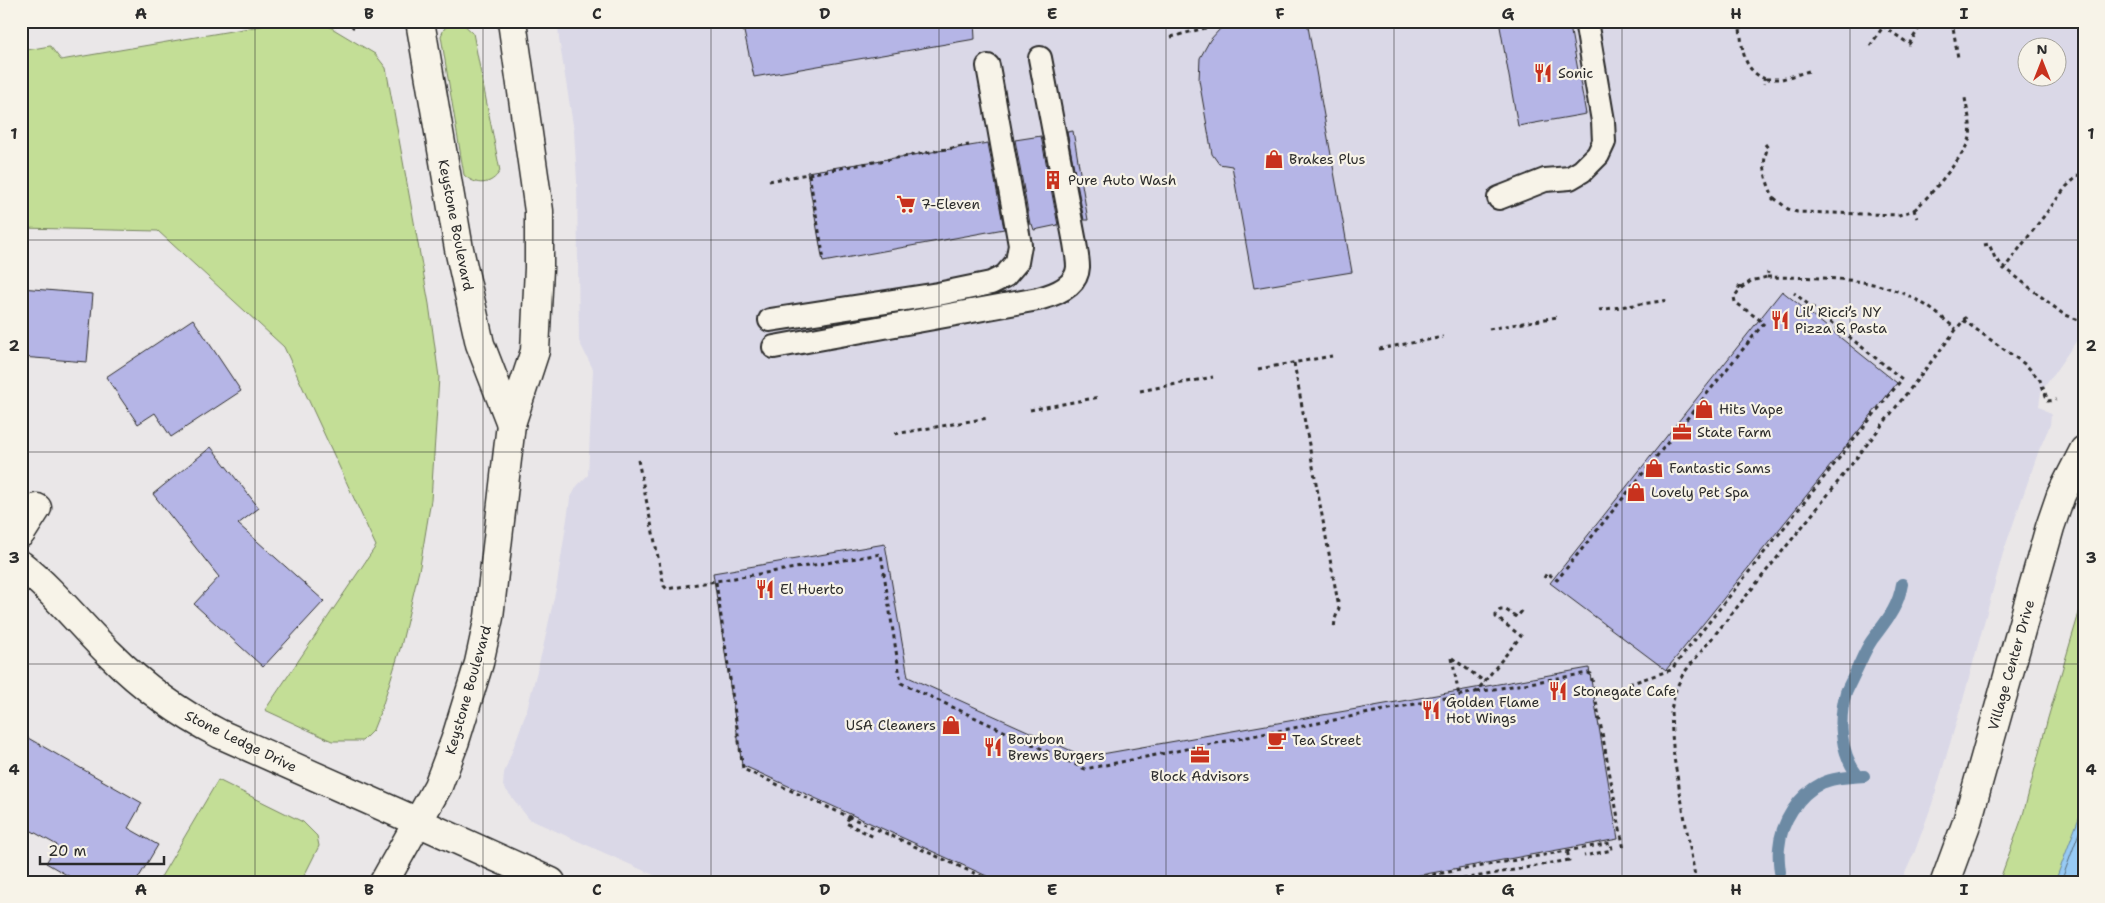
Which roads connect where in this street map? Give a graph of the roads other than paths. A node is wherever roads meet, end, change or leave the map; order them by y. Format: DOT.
graph roads {
  1 [pos="420,21"];
  2 [pos="512,21"];
  3 [pos="1586,21"];
  4 [pos="1040,58"];
  5 [pos="988,66"];
  6 [pos="1498,198"];
  7 [pos="770,320"];
  8 [pos="774,346"];
  9 [pos="511,424"];
  10 [pos="2084,450"];
  11 [pos="37,508"];
  12 [pos="21,533"];
  13 [pos="21,565"];
  14 [pos="418,822"];
  15 [pos="384,882"];
  16 [pos="551,882"];
  17 [pos="1945,882"];
  1 -- 9 [label="street, Keystone Boulevard"];
  2 -- 9 [label="street, Keystone Boulevard"];
  3 -- 6 [label="lane"];
  4 -- 8 [label="lane"];
  5 -- 7 [label="lane"];
  9 -- 14 [label="street, Keystone Boulevard"];
  10 -- 17 [label="street, Village Center Drive"];
  11 -- 12 [label="street"];
  13 -- 14 [label="street, Stone Ledge Drive"];
  14 -- 15 [label="street, Keystone Boulevard"];
  14 -- 16 [label="street"];
}
